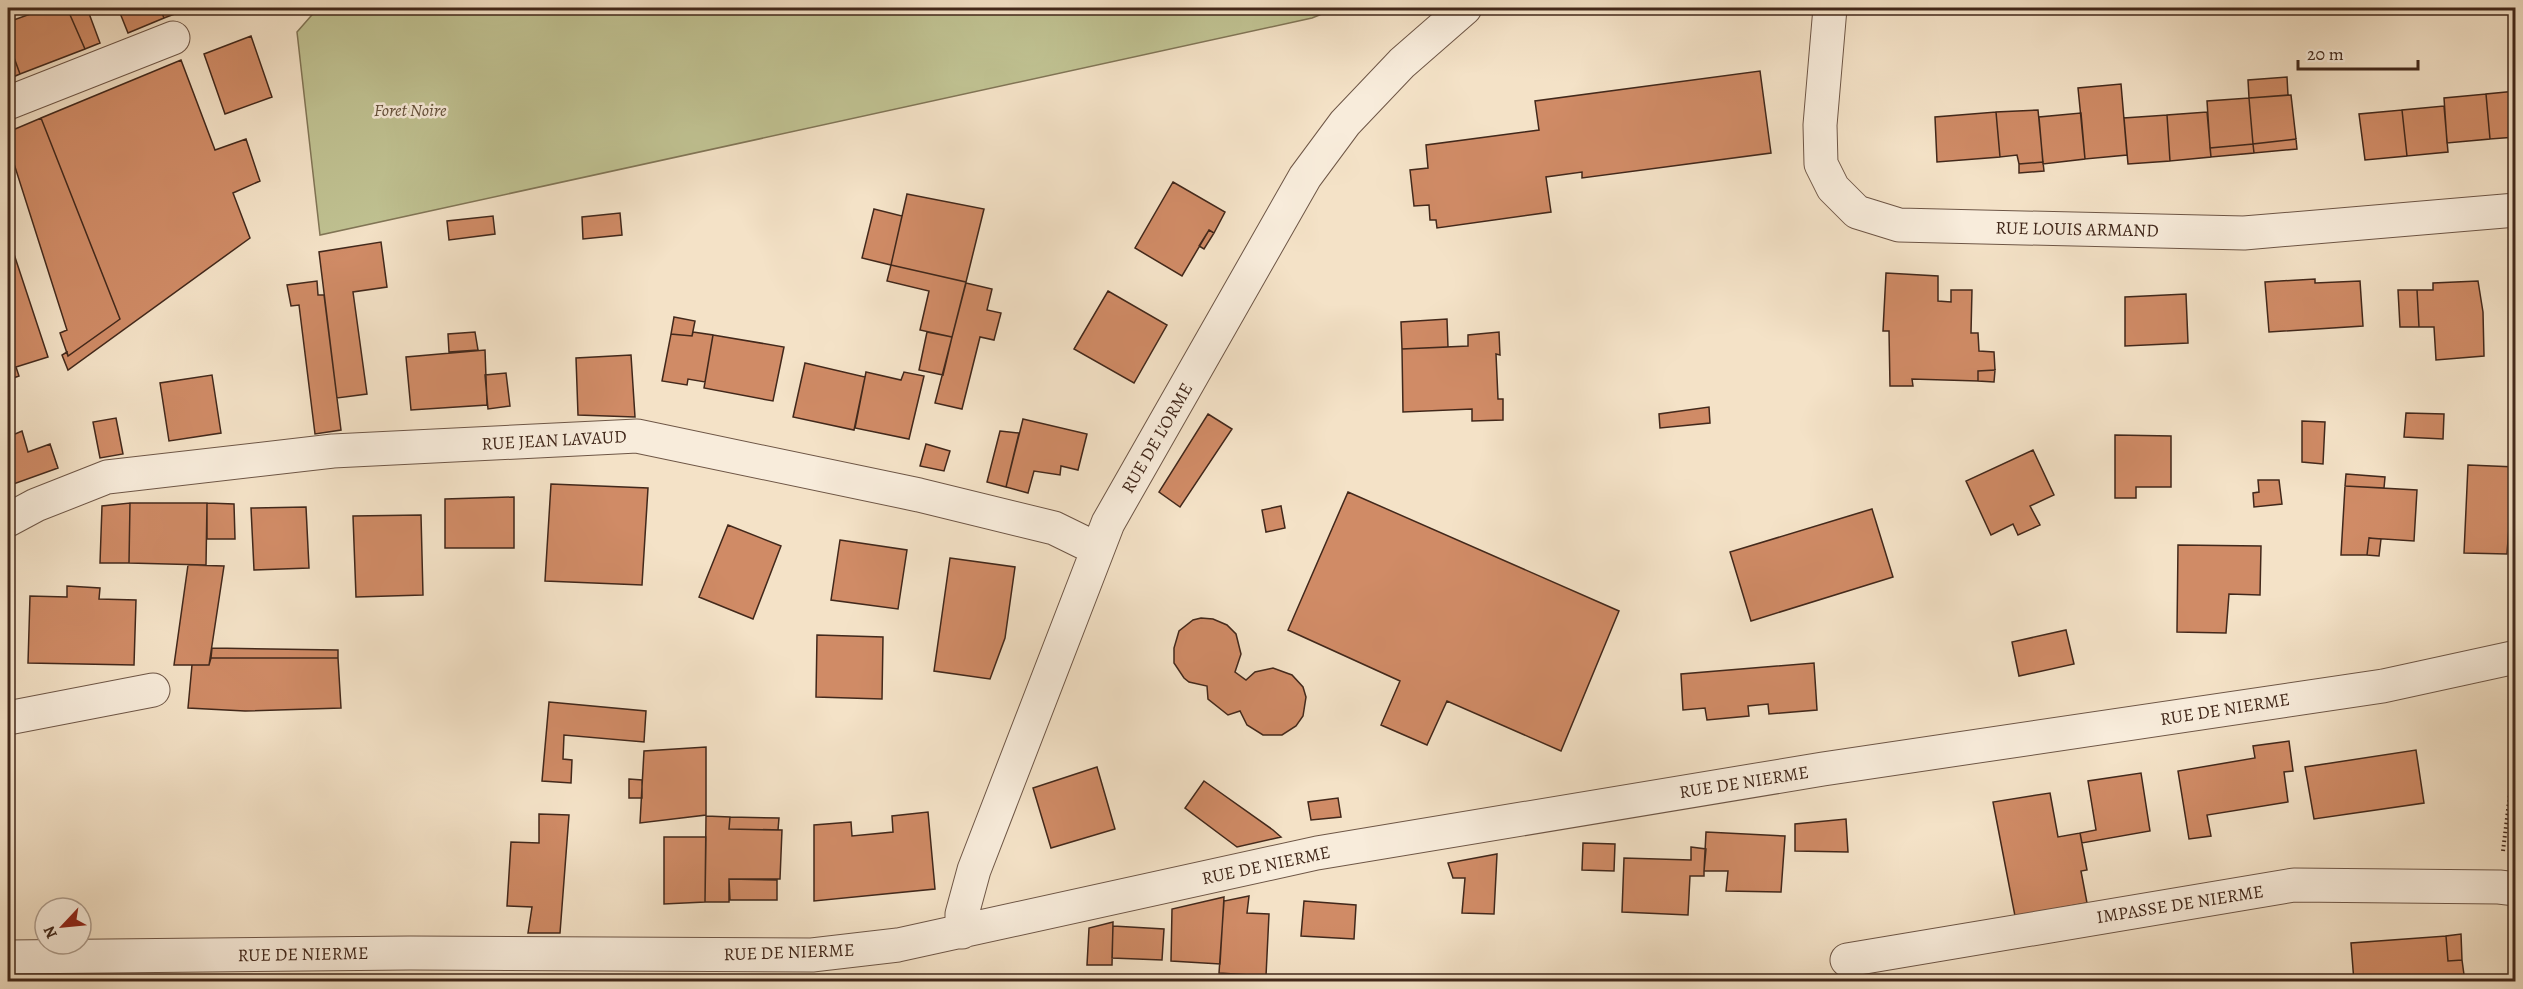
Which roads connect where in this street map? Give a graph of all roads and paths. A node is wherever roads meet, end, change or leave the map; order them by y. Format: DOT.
graph roads {
  1 [pos="1465,8"];
  2 [pos="1830,8"];
  3 [pos="173,38"];
  4 [pos="8,103"];
  5 [pos="2516,210"];
  6 [pos="8,520"];
  7 [pos="1097,549"];
  8 [pos="2516,657"];
  9 [pos="153,690"];
  10 [pos="8,718"];
  11 [pos="2516,744"];
  12 [pos="2507,888"];
  13 [pos="962,932"];
  14 [pos="8,957"];
  15 [pos="1847,960"];
  16 [pos="408,967"];
  1 -- 7 [label="street, RUE DE L'ORME"];
  2 -- 5 [label="street, RUE LOUIS ARMAND"];
  3 -- 4 [label="street"];
  6 -- 7 [label="street, RUE JEAN LAVAUD"];
  7 -- 13 [label="street, RUE DE L'ORME"];
  8 -- 13 [label="street, RUE DE NIERME"];
  9 -- 10 [label="street"];
  11 -- 12 [label="path"];
  12 -- 15 [label="street, IMPASSE DE NIERME"];
  13 -- 16 [label="street, RUE DE NIERME"];
  14 -- 16 [label="street, RUE DE NIERME"];
}
